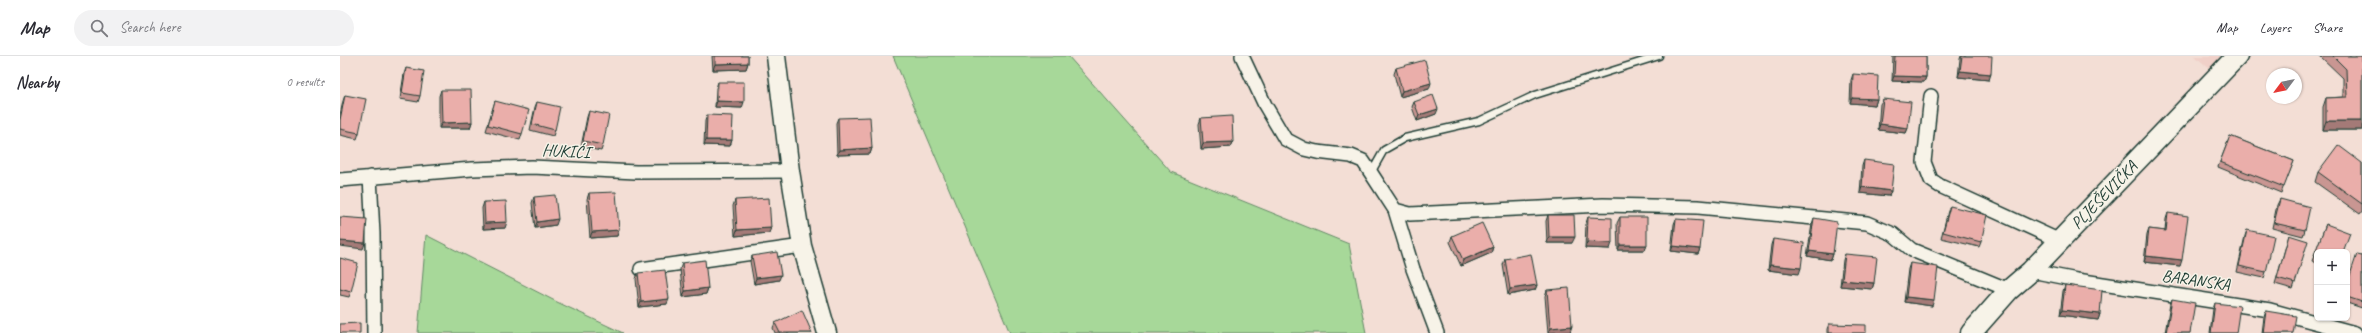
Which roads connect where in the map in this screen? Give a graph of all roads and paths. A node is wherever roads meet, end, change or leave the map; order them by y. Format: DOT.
graph roads {
  1 [pos="776,56"];
  2 [pos="1242,56"];
  3 [pos="1659,56"];
  4 [pos="2237,56"];
  5 [pos="1931,96"];
  6 [pos="790,171"];
  7 [pos="1371,173"];
  8 [pos="370,177"];
  9 [pos="340,180"];
  10 [pos="1395,210"];
  11 [pos="2060,241"];
  12 [pos="802,246"];
  13 [pos="641,269"];
  14 [pos="2031,270"];
  15 [pos="2009,290"];
  16 [pos="374,333"];
  17 [pos="827,333"];
  18 [pos="1437,333"];
  19 [pos="1971,333"];
  20 [pos="2355,333"];
  1 -- 6 [label="street"];
  2 -- 7 [label="street"];
  3 -- 7 [label="lane"];
  4 -- 11 [label="main road, PLJEŠEVIČKA"];
  5 -- 11 [label="street"];
  6 -- 8 [label="street, HUKIĆI"];
  6 -- 12 [label="street"];
  7 -- 10 [label="street"];
  8 -- 9 [label="street, HUKIĆI"];
  8 -- 16 [label="street"];
  10 -- 15 [label="street"];
  10 -- 18 [label="street"];
  11 -- 14 [label="main road, PLJEŠEVIČKA"];
  12 -- 13 [label="street"];
  12 -- 17 [label="street"];
  14 -- 15 [label="main road, PLJEŠEVIČKA"];
  14 -- 20 [label="street, BARANSKA"];
  15 -- 19 [label="main road, PLJEŠEVIČKA"];
}
